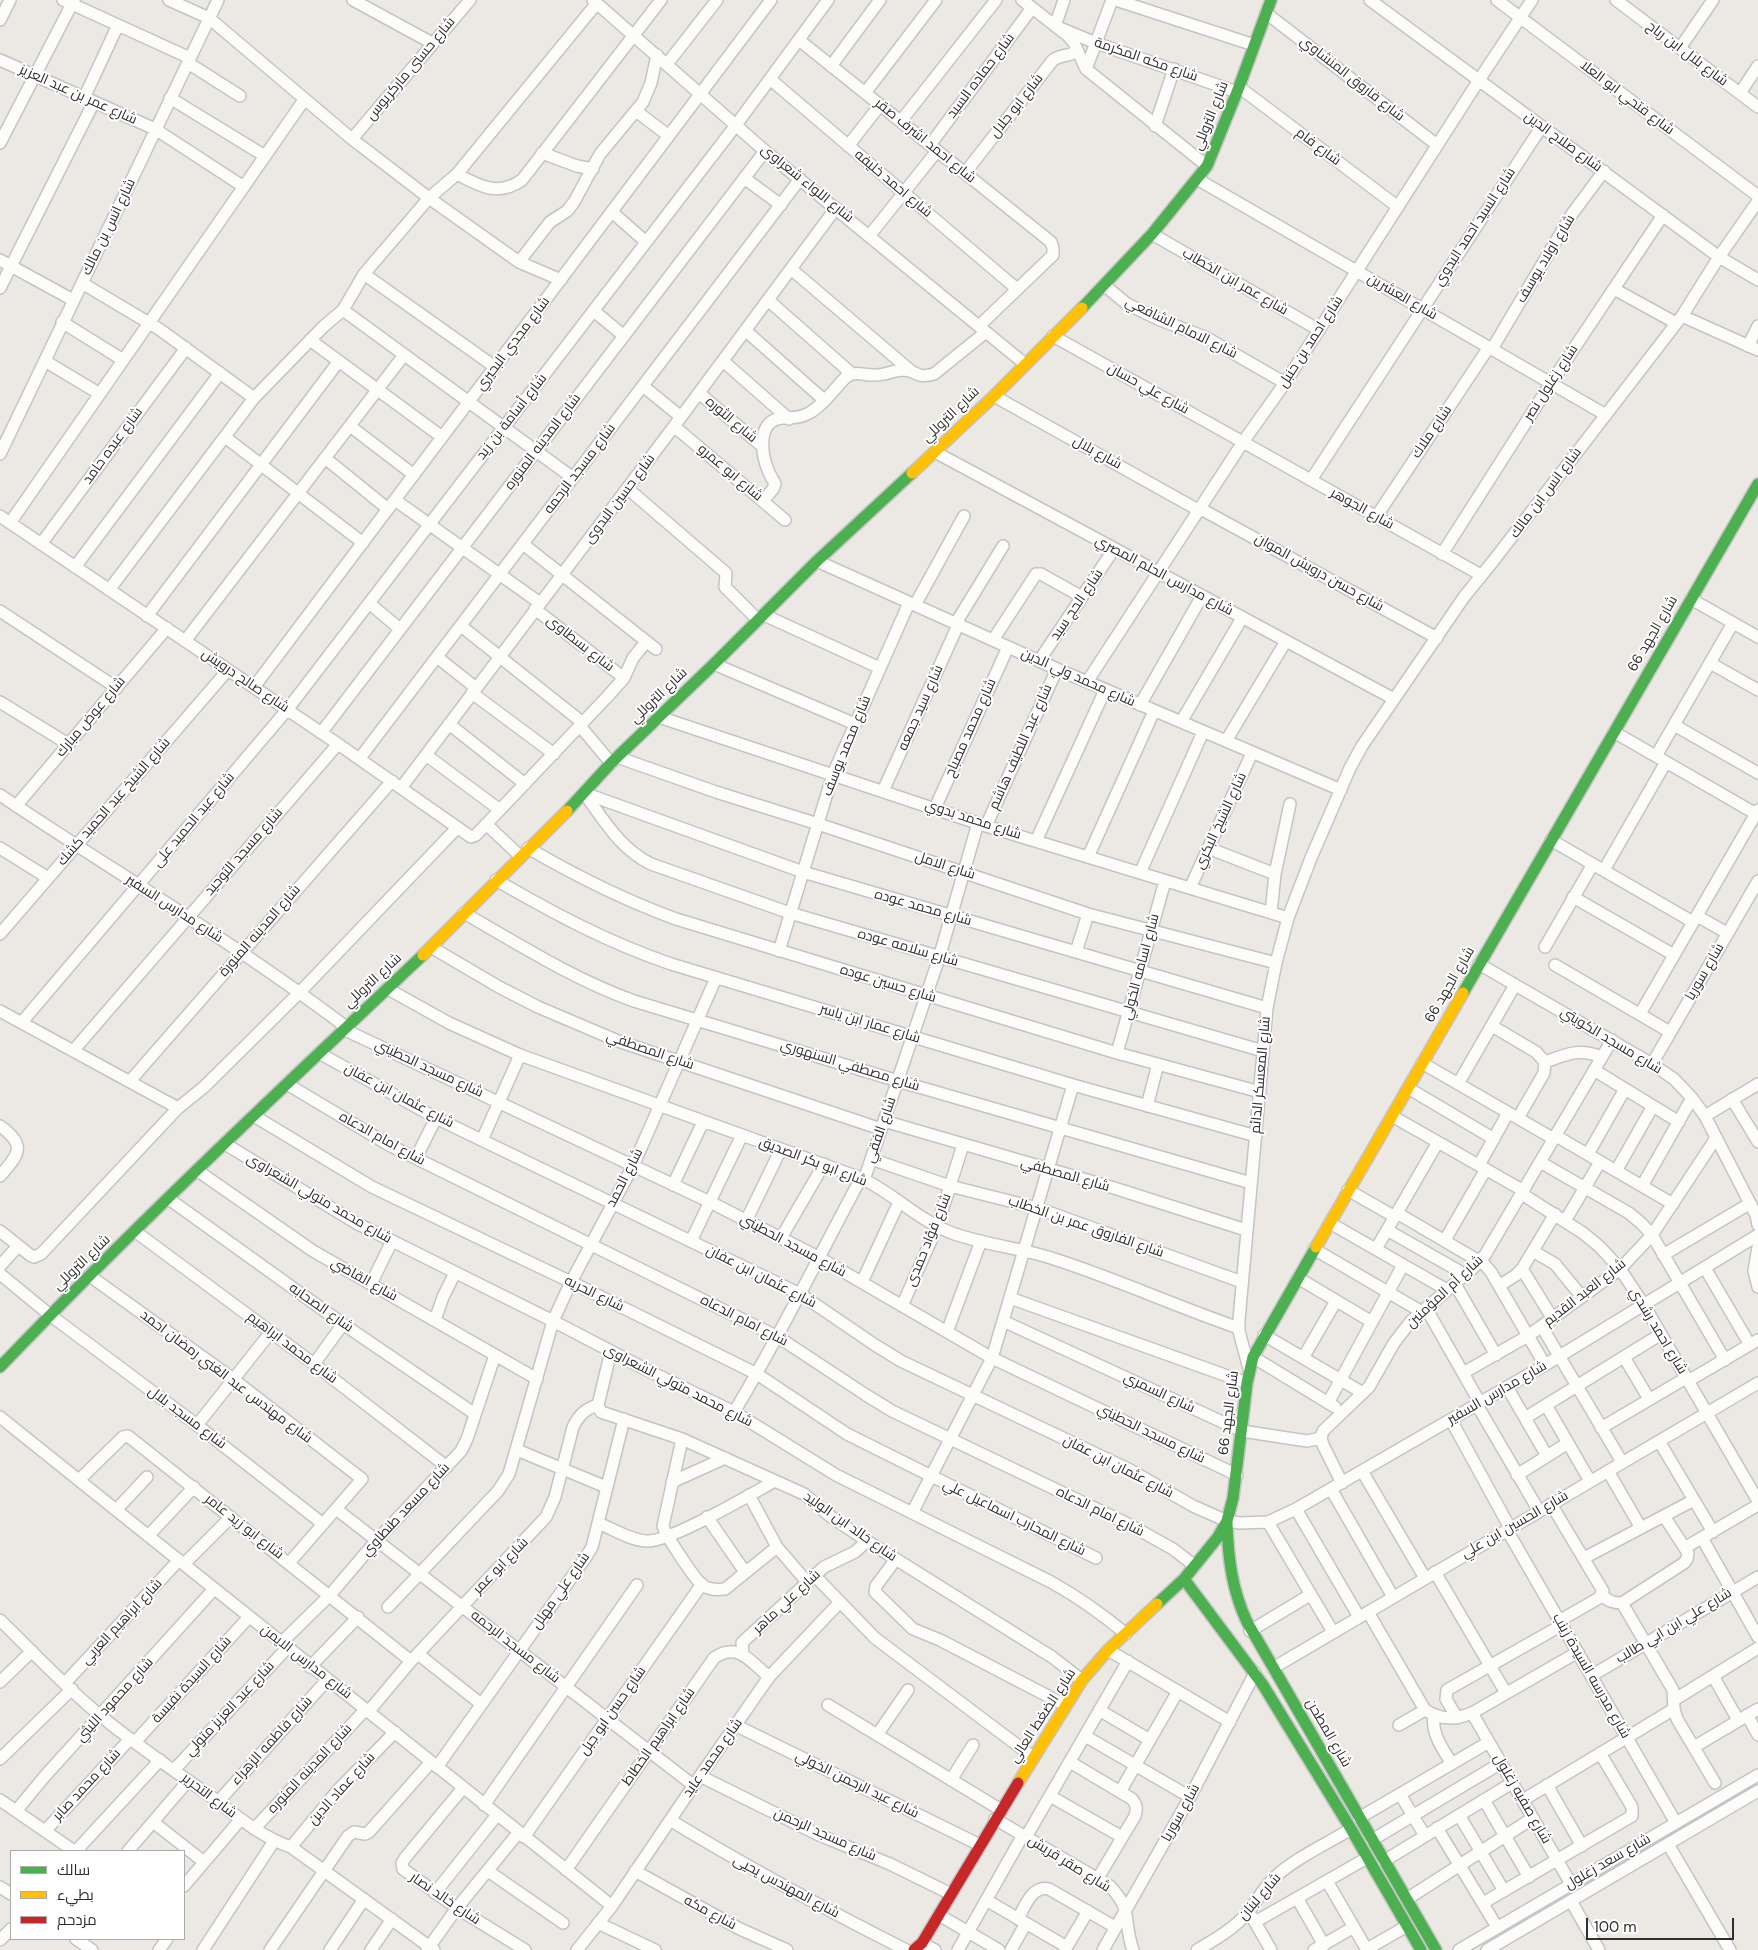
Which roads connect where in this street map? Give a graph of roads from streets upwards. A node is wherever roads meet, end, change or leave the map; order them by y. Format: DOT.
graph roads {
  1 [pos="10,0"];
  2 [pos="169,0"];
  3 [pos="218,0"];
  4 [pos="353,0"];
  5 [pos="470,0"];
  6 [pos="660,0"];
  7 [pos="717,0"];
  8 [pos="772,0"];
  9 [pos="880,0"];
  10 [pos="936,0"];
  11 [pos="996,0"];
  12 [pos="1022,0"];
  13 [pos="1064,0"];
  14 [pos="1114,0"];
  15 [pos="1370,0"];
  16 [pos="1497,0"];
  17 [pos="1532,0"];
  18 [pos="1713,0"];
  19 [pos="69,1"];
  20 [pos="595,1"];
  21 [pos="825,1"];
  22 [pos="1269,1"];
  23 [pos="1620,1"];
  24 [pos="1032,8"];
  25 [pos="1266,14"];
  26 [pos="209,18"];
  27 [pos="1521,18"];
  28 [pos="0,20"];
  29 [pos="118,25"];
  30 [pos="1055,26"];
  31 [pos="633,34"];
  32 [pos="799,40"];
  33 [pos="432,43"];
  34 [pos="1096,43"];
  35 [pos="1254,45"];
  36 [pos="1680,48"];
  37 [pos="1078,51"];
  38 [pos="657,55"];
  39 [pos="0,60"];
  40 [pos="189,60"];
  41 [pos="667,64"];
  42 [pos="831,66"];
  43 [pos="1758,66"];
  44 [pos="1086,69"];
  45 [pos="1174,69"];
  46 [pos="35,76"];
  47 [pos="770,80"];
  48 [pos="1479,80"];
  49 [pos="1238,89"];
  50 [pos="865,93"];
  51 [pos="1740,93"];
  52 [pos="701,94"];
  53 [pos="240,96"];
  54 [pos="170,98"];
  55 [pos="89,100"];
  56 [pos="304,100"];
  57 [pos="880,105"];
  58 [pos="1758,107"];
  59 [pos="636,111"];
  60 [pos="901,122"];
  61 [pos="736,125"];
  62 [pos="1155,126"];
  63 [pos="1542,126"];
  64 [pos="155,129"];
  65 [pos="669,136"];
  66 [pos="352,138"];
  67 [pos="0,143"];
  68 [pos="1437,145"];
  69 [pos="848,146"];
  70 [pos="933,148"];
  71 [pos="765,151"];
  72 [pos="542,153"];
  73 [pos="266,156"];
  74 [pos="1207,166"];
  75 [pos="593,169"];
  76 [pos="1604,172"];
  77 [pos="965,173"];
  78 [pos="456,174"];
  79 [pos="744,178"];
  80 [pos="800,179"];
  81 [pos="1197,179"];
  82 [pos="244,187"];
  83 [pos="904,193"];
  84 [pos="1758,196"];
  85 [pos="430,198"];
  86 [pos="1758,200"];
  87 [pos="781,205"];
  88 [pos="1398,207"];
  89 [pos="836,208"];
  90 [pos="612,212"];
  91 [pos="1663,215"];
  92 [pos="1152,234"];
  93 [pos="870,235"];
  94 [pos="646,242"];
  95 [pos="1719,257"];
  96 [pos="0,260"];
  97 [pos="518,262"];
  98 [pos="11,266"];
  99 [pos="791,269"];
  100 [pos="1357,271"];
  101 [pos="364,274"];
  102 [pos="561,280"];
  103 [pos="1758,280"];
  104 [pos="82,283"];
  105 [pos="1104,285"];
  106 [pos="0,288"];
  107 [pos="1614,288"];
  108 [pos="1017,289"];
  109 [pos="73,300"];
  110 [pos="768,300"];
  111 [pos="1422,309"];
  112 [pos="343,310"];
  113 [pos="594,311"];
  114 [pos="1679,320"];
  115 [pos="62,322"];
  116 [pos="149,324"];
  117 [pos="1758,326"];
  118 [pos="982,329"];
  119 [pos="746,330"];
  120 [pos="1319,330"];
  121 [pos="624,336"];
  122 [pos="1053,336"];
  123 [pos="310,340"];
  124 [pos="186,348"];
  125 [pos="1491,348"];
  126 [pos="1753,348"];
  127 [pos="404,355"];
  128 [pos="123,360"];
  129 [pos="45,361"];
  130 [pos="723,361"];
  131 [pos="339,362"];
  132 [pos="1025,364"];
  133 [pos="495,367"];
  134 [pos="911,371"];
  135 [pos="220,374"];
  136 [pos="852,374"];
  137 [pos="1285,383"];
  138 [pos="1550,383"];
  139 [pos="643,386"];
  140 [pos="378,390"];
  141 [pos="699,393"];
  142 [pos="100,394"];
  143 [pos="994,396"];
  144 [pos="254,398"];
  145 [pos="824,400"];
  146 [pos="469,402"];
  147 [pos="1606,414"];
  148 [pos="788,419"];
  149 [pos="678,422"];
  150 [pos="350,426"];
  151 [pos="504,428"];
  152 [pos="225,437"];
  153 [pos="442,437"];
  154 [pos="1244,442"];
  155 [pos="763,447"];
  156 [pos="536,451"];
  157 [pos="935,452"];
  158 [pos="0,454"];
  159 [pos="325,458"];
  160 [pos="261,465"];
  161 [pos="414,475"];
  162 [pos="573,478"];
  163 [pos="1311,480"];
  164 [pos="1758,484"];
  165 [pos="627,488"];
  166 [pos="298,493"];
  167 [pos="763,501"];
  168 [pos="392,504"];
  169 [pos="1201,510"];
  170 [pos="0,516"];
  171 [pos="964,516"];
  172 [pos="1376,517"];
  173 [pos="785,520"];
  174 [pos="10,523"];
  175 [pos="430,524"];
  176 [pos="363,542"];
  177 [pos="41,544"];
  178 [pos="523,544"];
  179 [pos="1003,546"];
  180 [pos="462,548"];
  181 [pos="1114,549"];
  182 [pos="1442,554"];
  183 [pos="817,561"];
  184 [pos="75,567"];
  185 [pos="1159,573"];
  186 [pos="500,574"];
  187 [pos="562,574"];
  188 [pos="1481,575"];
  189 [pos="109,590"];
  190 [pos="1202,596"];
  191 [pos="1082,597"];
  192 [pos="1691,599"];
  193 [pos="369,603"];
  194 [pos="912,604"];
  195 [pos="538,606"];
  196 [pos="0,611"];
  197 [pos="148,616"];
  198 [pos="761,618"];
  199 [pos="1242,618"];
  200 [pos="1733,623"];
  201 [pos="957,624"];
  202 [pos="461,626"];
  203 [pos="166,628"];
  204 [pos="400,629"];
  205 [pos="1758,637"];
  206 [pos="1436,638"];
  207 [pos="993,640"];
  208 [pos="185,641"];
  209 [pos="1286,641"];
  210 [pos="646,642"];
  211 [pos="1008,647"];
  212 [pos="656,649"];
  213 [pos="437,657"];
  214 [pos="500,657"];
  215 [pos="1039,661"];
  216 [pos="1710,663"];
  217 [pos="714,664"];
  218 [pos="880,668"];
  219 [pos="1056,669"];
  220 [pos="228,670"];
  221 [pos="624,678"];
  222 [pos="1088,682"];
  223 [pos="254,687"];
  224 [pos="116,688"];
  225 [pos="474,690"];
  226 [pos="1105,690"];
  227 [pos="1758,690"];
  228 [pos="1394,699"];
  229 [pos="0,702"];
  230 [pos="1140,704"];
  231 [pos="287,710"];
  232 [pos="1154,710"];
  233 [pos="659,717"];
  234 [pos="1182,722"];
  235 [pos="449,724"];
  236 [pos="855,724"];
  237 [pos="581,725"];
  238 [pos="1674,725"];
  239 [pos="1203,732"];
  240 [pos="1614,732"];
  241 [pos="321,733"];
  242 [pos="1226,741"];
  243 [pos="68,744"];
  244 [pos="338,744"];
  245 [pos="1252,753"];
  246 [pos="554,754"];
  247 [pos="426,755"];
  248 [pos="360,758"];
  249 [pos="1661,759"];
  250 [pos="614,760"];
  251 [pos="1758,773"];
  252 [pos="833,774"];
  253 [pos="525,784"];
  254 [pos="396,785"];
  255 [pos="1341,790"];
  256 [pos="883,791"];
  257 [pos="584,793"];
  258 [pos="0,795"];
  259 [pos="1290,804"];
  260 [pos="16,806"];
  261 [pos="935,808"];
  262 [pos="500,810"];
  263 [pos="1757,813"];
  264 [pos="486,824"];
  265 [pos="818,824"];
  266 [pos="982,824"];
  267 [pos="457,828"];
  268 [pos="1551,840"];
  269 [pos="1036,841"];
  270 [pos="76,844"];
  271 [pos="1208,848"];
  272 [pos="1,851"];
  273 [pos="524,852"];
  274 [pos="1088,857"];
  275 [pos="1593,864"];
  276 [pos="1604,870"];
  277 [pos="803,872"];
  278 [pos="963,872"];
  279 [pos="1140,873"];
  280 [pos="1275,874"];
  281 [pos="48,878"];
  282 [pos="496,880"];
  283 [pos="1758,880"];
  284 [pos="1165,881"];
  285 [pos="139,885"];
  286 [pos="1190,888"];
  287 [pos="1574,897"];
  288 [pos="464,913"];
  289 [pos="790,913"];
  290 [pos="1271,913"];
  291 [pos="1088,914"];
  292 [pos="950,916"];
  293 [pos="187,918"];
  294 [pos="1288,918"];
  295 [pos="1695,919"];
  296 [pos="1152,930"];
  297 [pos="1728,933"];
  298 [pos="0,934"];
  299 [pos="431,947"];
  300 [pos="1545,947"];
  301 [pos="779,952"];
  302 [pos="1076,952"];
  303 [pos="242,953"];
  304 [pos="1674,955"];
  305 [pos="939,958"];
  306 [pos="1276,963"];
  307 [pos="1479,964"];
  308 [pos="1555,965"];
  309 [pos="1140,971"];
  310 [pos="716,978"];
  311 [pos="1515,985"];
  312 [pos="388,988"];
  313 [pos="300,992"];
  314 [pos="926,996"];
  315 [pos="1267,1008"];
  316 [pos="0,1011"];
  317 [pos="1129,1012"];
  318 [pos="1640,1014"];
  319 [pos="697,1020"];
  320 [pos="22,1022"];
  321 [pos="1492,1026"];
  322 [pos="344,1028"];
  323 [pos="1670,1032"];
  324 [pos="912,1037"];
  325 [pos="1612,1040"];
  326 [pos="73,1051"];
  327 [pos="1263,1051"];
  328 [pos="319,1053"];
  329 [pos="1118,1053"];
  330 [pos="520,1056"];
  331 [pos="1602,1057"];
  332 [pos="679,1062"];
  333 [pos="1545,1062"];
  334 [pos="1422,1063"];
  335 [pos="1158,1064"];
  336 [pos="1652,1064"];
  337 [pos="1594,1070"];
  338 [pos="130,1081"];
  339 [pos="898,1081"];
  340 [pos="287,1084"];
  341 [pos="1458,1084"];
  342 [pos="1758,1084"];
  343 [pos="1073,1085"];
  344 [pos="1408,1088"];
  345 [pos="1625,1089"];
  346 [pos="1260,1092"];
  347 [pos="1692,1098"];
  348 [pos="1732,1099"];
  349 [pos="499,1102"];
  350 [pos="659,1106"];
  351 [pos="1147,1106"];
  352 [pos="1653,1106"];
  353 [pos="178,1108"];
  354 [pos="254,1116"];
  355 [pos="1392,1116"];
  356 [pos="1513,1116"];
  357 [pos="1705,1116"];
  358 [pos="436,1118"];
  359 [pos="703,1122"];
  360 [pos="1679,1122"];
  361 [pos="883,1125"];
  362 [pos="0,1126"];
  363 [pos="1060,1128"];
  364 [pos="742,1135"];
  365 [pos="1256,1136"];
  366 [pos="1555,1137"];
  367 [pos="1716,1138"];
  368 [pos="1757,1138"];
  369 [pos="1494,1139"];
  370 [pos="482,1140"];
  371 [pos="1438,1142"];
  372 [pos="225,1144"];
  373 [pos="963,1145"];
  374 [pos="781,1149"];
  375 [pos="1588,1154"];
  376 [pos="416,1158"];
  377 [pos="871,1159"];
  378 [pos="1540,1162"];
  379 [pos="1600,1162"];
  380 [pos="824,1164"];
  381 [pos="633,1166"];
  382 [pos="1482,1167"];
  383 [pos="1048,1170"];
  384 [pos="1616,1170"];
  385 [pos="198,1171"];
  386 [pos="0,1176"];
  387 [pos="862,1179"];
  388 [pos="1251,1184"];
  389 [pos="673,1185"];
  390 [pos="950,1186"];
  391 [pos="1642,1186"];
  392 [pos="1585,1188"];
  393 [pos="1348,1190"];
  394 [pos="1523,1192"];
  395 [pos="169,1199"];
  396 [pos="710,1202"];
  397 [pos="899,1202"];
  398 [pos="613,1203"];
  399 [pos="1673,1204"];
  400 [pos="1749,1204"];
  401 [pos="1037,1208"];
  402 [pos="1555,1214"];
  403 [pos="1396,1215"];
  404 [pos="746,1221"];
  405 [pos="1565,1221"];
  406 [pos="1330,1223"];
  407 [pos="1758,1225"];
  408 [pos="937,1226"];
  409 [pos="1246,1230"];
  410 [pos="1387,1230"];
  411 [pos="0,1231"];
  412 [pos="136,1232"];
  413 [pos="1652,1235"];
  414 [pos="1758,1235"];
  415 [pos="781,1238"];
  416 [pos="1445,1240"];
  417 [pos="392,1241"];
  418 [pos="691,1241"];
  419 [pos="981,1241"];
  420 [pos="591,1245"];
  421 [pos="18,1246"];
  422 [pos="1758,1247"];
  423 [pos="1376,1249"];
  424 [pos="1024,1250"];
  425 [pos="1314,1250"];
  426 [pos="1533,1251"];
  427 [pos="1663,1255"];
  428 [pos="818,1257"];
  429 [pos="1480,1261"];
  430 [pos="1403,1265"];
  431 [pos="0,1266"];
  432 [pos="1704,1268"];
  433 [pos="1522,1269"];
  434 [pos="1620,1269"];
  435 [pos="455,1273"];
  436 [pos="0,1274"];
  437 [pos="1466,1275"];
  438 [pos="90,1276"];
  439 [pos="1298,1278"];
  440 [pos="571,1282"];
  441 [pos="862,1282"];
  442 [pos="1242,1282"];
  443 [pos="1680,1283"];
  444 [pos="371,1284"];
  445 [pos="1499,1286"];
  446 [pos="1451,1287"];
  447 [pos="1758,1287"];
  448 [pos="1388,1292"];
  449 [pos="800,1294"];
  450 [pos="1010,1298"];
  451 [pos="1582,1298"];
  452 [pos="1336,1301"];
  453 [pos="1644,1305"];
  454 [pos="902,1306"];
  455 [pos="1424,1310"];
  456 [pos="50,1315"];
  457 [pos="1553,1319"];
  458 [pos="435,1320"];
  459 [pos="553,1320"];
  460 [pos="1003,1321"];
  461 [pos="1372,1322"];
  462 [pos="343,1324"];
  463 [pos="1542,1327"];
  464 [pos="1239,1328"];
  465 [pos="271,1332"];
  466 [pos="946,1332"];
  467 [pos="1660,1334"];
  468 [pos="1264,1336"];
  469 [pos="1528,1336"];
  470 [pos="778,1337"];
  471 [pos="1754,1343"];
  472 [pos="611,1351"];
  473 [pos="495,1355"];
  474 [pos="1496,1355"];
  475 [pos="1253,1357"];
  476 [pos="1559,1357"];
  477 [pos="1624,1357"];
  478 [pos="992,1358"];
  479 [pos="1303,1358"];
  480 [pos="1725,1360"];
  481 [pos="314,1364"];
  482 [pos="1545,1365"];
  483 [pos="0,1367"];
  484 [pos="1249,1370"];
  485 [pos="1463,1373"];
  486 [pos="757,1374"];
  487 [pos="233,1379"];
  488 [pos="537,1379"];
  489 [pos="1687,1379"];
  490 [pos="1341,1380"];
  491 [pos="1758,1382"];
  492 [pos="1246,1383"];
  493 [pos="1577,1386"];
  494 [pos="1507,1387"];
  495 [pos="1363,1393"];
  496 [pos="974,1397"];
  497 [pos="1649,1399"];
  498 [pos="1328,1403"];
  499 [pos="598,1404"];
  500 [pos="1479,1404"];
  501 [pos="1546,1405"];
  502 [pos="734,1412"];
  503 [pos="1342,1412"];
  504 [pos="1707,1413"];
  505 [pos="475,1414"];
  506 [pos="0,1417"];
  507 [pos="1525,1418"];
  508 [pos="624,1419"];
  509 [pos="1450,1420"];
  510 [pos="197,1425"];
  511 [pos="1601,1428"];
  512 [pos="1242,1431"];
  513 [pos="1321,1438"];
  514 [pos="682,1439"];
  515 [pos="951,1440"];
  516 [pos="1659,1441"];
  517 [pos="1568,1443"];
  518 [pos="517,1450"];
  519 [pos="1547,1456"];
  520 [pos="724,1458"];
  521 [pos="1622,1462"];
  522 [pos="447,1466"];
  523 [pos="562,1469"];
  524 [pos="1362,1471"];
  525 [pos="1608,1471"];
  526 [pos="1237,1475"];
  527 [pos="1517,1475"];
  528 [pos="147,1477"];
  529 [pos="931,1477"];
  530 [pos="79,1480"];
  531 [pos="775,1481"];
  532 [pos="1590,1481"];
  533 [pos="672,1482"];
  534 [pos="1342,1483"];
  535 [pos="194,1487"];
  536 [pos="606,1487"];
  537 [pos="1331,1489"];
  538 [pos="749,1495"];
  539 [pos="1694,1500"];
  540 [pos="1758,1500"];
  541 [pos="1551,1504"];
  542 [pos="1758,1505"];
  543 [pos="336,1509"];
  544 [pos="116,1510"];
  545 [pos="1296,1510"];
  546 [pos="1539,1511"];
  547 [pos="912,1513"];
  548 [pos="1664,1516"];
  549 [pos="231,1517"];
  550 [pos="707,1517"];
  551 [pos="1227,1521"];
  552 [pos="1268,1522"];
  553 [pos="323,1524"];
  554 [pos="598,1524"];
  555 [pos="1641,1528"];
  556 [pos="1508,1529"];
  557 [pos="1713,1532"];
  558 [pos="148,1536"];
  559 [pos="668,1536"];
  560 [pos="1702,1538"];
  561 [pos="376,1541"];
  562 [pos="867,1541"];
  563 [pos="777,1547"];
  564 [pos="1686,1547"];
  565 [pos="1096,1558"];
  566 [pos="1584,1558"];
  567 [pos="896,1559"];
  568 [pos="181,1562"];
  569 [pos="289,1563"];
  570 [pos="1195,1566"];
  571 [pos="745,1572"];
  572 [pos="1435,1572"];
  573 [pos="420,1574"];
  574 [pos="1758,1577"];
  575 [pos="1424,1578"];
  576 [pos="811,1579"];
  577 [pos="1184,1579"];
  578 [pos="702,1584"];
  579 [pos="637,1585"];
  580 [pos="214,1588"];
  581 [pos="1732,1592"];
  582 [pos="330,1595"];
  583 [pos="1310,1595"];
  584 [pos="1602,1595"];
  585 [pos="1393,1597"];
  586 [pos="840,1602"];
  587 [pos="1622,1603"];
  588 [pos="462,1606"];
  589 [pos="388,1607"];
  590 [pos="1363,1614"];
  591 [pos="250,1617"];
  592 [pos="358,1617"];
  593 [pos="0,1620"];
  594 [pos="1560,1623"];
  595 [pos="1250,1631"];
  596 [pos="1332,1632"];
  597 [pos="1126,1634"];
  598 [pos="1758,1637"];
  599 [pos="1646,1643"];
  600 [pos="284,1645"];
  601 [pos="1758,1648"];
  602 [pos="519,1650"];
  603 [pos="1108,1650"];
  604 [pos="32,1651"];
  605 [pos="1578,1652"];
  606 [pos="743,1654"];
  607 [pos="1266,1656"];
  608 [pos="414,1658"];
  609 [pos="1128,1661"];
  610 [pos="1490,1665"];
  611 [pos="310,1667"];
  612 [pos="1253,1670"];
  613 [pos="1275,1671"];
  614 [pos="1591,1676"];
  615 [pos="1713,1676"];
  616 [pos="769,1677"];
  617 [pos="326,1680"];
  618 [pos="1082,1680"];
  619 [pos="0,1682"];
  620 [pos="1263,1685"];
  621 [pos="68,1686"];
  622 [pos="565,1686"];
  623 [pos="908,1690"];
  624 [pos="1178,1691"];
  625 [pos="1506,1693"];
  626 [pos="481,1704"];
  627 [pos="828,1705"];
  628 [pos="1064,1705"];
  629 [pos="1674,1705"];
  630 [pos="1758,1709"];
  631 [pos="367,1710"];
  632 [pos="1100,1710"];
  633 [pos="1430,1713"];
  634 [pos="1472,1713"];
  635 [pos="100,1716"];
  636 [pos="1457,1718"];
  637 [pos="1742,1718"];
  638 [pos="607,1719"];
  639 [pos="1230,1722"];
  640 [pos="735,1725"];
  641 [pos="1399,1725"];
  642 [pos="395,1732"];
  643 [pos="877,1735"];
  644 [pos="1758,1735"];
  645 [pos="1085,1736"];
  646 [pos="1627,1738"];
  647 [pos="132,1740"];
  648 [pos="1150,1740"];
  649 [pos="1489,1742"];
  650 [pos="974,1745"];
  651 [pos="1694,1747"];
  652 [pos="650,1752"];
  653 [pos="1600,1753"];
  654 [pos="1033,1757"];
  655 [pos="0,1759"];
  656 [pos="160,1760"];
  657 [pos="1070,1762"];
  658 [pos="1501,1763"];
  659 [pos="1452,1764"];
  660 [pos="434,1765"];
  661 [pos="1136,1766"];
  662 [pos="174,1770"];
  663 [pos="1758,1775"];
  664 [pos="951,1780"];
  665 [pos="188,1781"];
  666 [pos="696,1781"];
  667 [pos="1512,1783"];
  668 [pos="1715,1783"];
  669 [pos="1547,1785"];
  670 [pos="463,1788"];
  671 [pos="1758,1791"];
  672 [pos="1120,1792"];
  673 [pos="1400,1794"];
  674 [pos="1050,1796"];
  675 [pos="1190,1796"];
  676 [pos="0,1800"];
  677 [pos="1484,1800"];
  678 [pos="1523,1800"];
  679 [pos="218,1802"];
  680 [pos="484,1805"];
  681 [pos="16,1812"];
  682 [pos="497,1815"];
  683 [pos="998,1815"];
  684 [pos="1413,1815"];
  685 [pos="1459,1815"];
  686 [pos="1359,1818"];
  687 [pos="1533,1818"];
  688 [pos="240,1820"];
  689 [pos="670,1820"];
  690 [pos="153,1822"];
  691 [pos="1676,1823"];
  692 [pos="1437,1828"];
  693 [pos="254,1829"];
  694 [pos="1351,1829"];
  695 [pos="45,1831"];
  696 [pos="521,1834"];
  697 [pos="1025,1836"];
  698 [pos="1425,1836"];
  699 [pos="1505,1836"];
  700 [pos="1122,1837"];
  701 [pos="1372,1840"];
  702 [pos="274,1841"];
  703 [pos="1668,1844"];
  704 [pos="980,1845"];
  705 [pos="1582,1846"];
  706 [pos="291,1847"];
  707 [pos="74,1850"];
  708 [pos="76,1850"];
  709 [pos="129,1850"];
  710 [pos="1481,1852"];
  711 [pos="1367,1858"];
  712 [pos="1558,1860"];
  713 [pos="1384,1861"];
  714 [pos="204,1862"];
  715 [pos="1460,1865"];
  716 [pos="488,1870"];
  717 [pos="566,1870"];
  718 [pos="325,1871"];
  719 [pos="635,1871"];
  720 [pos="1529,1877"];
  721 [pos="1098,1878"];
  722 [pos="1327,1881"];
  723 [pos="1572,1884"];
  724 [pos="185,1885"];
  725 [pos="1504,1891"];
  726 [pos="435,1893"];
  727 [pos="952,1894"];
  728 [pos="1297,1898"];
  729 [pos="364,1899"];
  730 [pos="986,1900"];
  731 [pos="1407,1900"];
  732 [pos="1571,1901"];
  733 [pos="1483,1903"];
  734 [pos="612,1906"];
  735 [pos="457,1908"];
  736 [pos="1125,1910"];
  737 [pos="1088,1911"];
  738 [pos="1249,1911"];
  739 [pos="939,1916"];
  740 [pos="392,1919"];
  741 [pos="1022,1921"];
  742 [pos="1255,1922"];
  743 [pos="562,1923"];
  744 [pos="598,1923"];
  745 [pos="1407,1926"];
  746 [pos="1115,1927"];
  747 [pos="1354,1927"];
  748 [pos="1497,1928"];
  749 [pos="10,1930"];
  750 [pos="968,1932"];
  751 [pos="0,1940"];
  752 [pos="77,1940"];
  753 [pos="918,1946"];
  754 [pos="1319,1947"];
  755 [pos="1066,1948"];
  756 [pos="430,1949"];
  757 [pos="1267,1949"];
  758 [pos="1419,1949"];
  759 [pos="92,1950"];
  760 [pos="203,1950"];
  761 [pos="270,1950"];
  762 [pos="330,1950"];
  763 [pos="371,1950"];
  764 [pos="525,1950"];
  765 [pos="577,1950"];
  766 [pos="655,1950"];
  767 [pos="786,1950"];
  768 [pos="906,1950"];
  769 [pos="935,1950"];
  770 [pos="958,1950"];
  771 [pos="999,1950"];
  772 [pos="1011,1950"];
  773 [pos="1103,1950"];
  774 [pos="1133,1950"];
  775 [pos="1197,1950"];
  776 [pos="1367,1950"];
  777 [pos="1436,1950"];
  778 [pos="1459,1950"];
  779 [pos="1487,1950"];
  780 [pos="1598,1950"];
  781 [pos="1730,1950"];
  1 -- 28 [label="street"];
  2 -- 26 [label="street"];
  3 -- 26 [label="street, شارع انس بن مالك"];
  4 -- 33 [label="street"];
  5 -- 33 [label="street, شارع حسنى ماركريوس"];
  6 -- 31 [label="street"];
  7 -- 41 [label="street"];
  8 -- 52 [label="street, شارع مجدي البحيري"];
  9 -- 42 [label="street"];
  10 -- 50 [label="street"];
  11 -- 60 [label="street"];
  12 -- 24 [label="street"];
  13 -- 30 [label="street"];
  14 -- 34 [label="street"];
  14 -- 35 [label="street"];
  15 -- 48 [label="street, شارع صلاح الدين"];
  16 -- 27 [label="street, شارع فتحي ابو العلا"];
  17 -- 27 [label="street, شارع احمد بن حنبل"];
  18 -- 36 [label="street"];
  19 -- 29 [label="street"];
  19 -- 46 [label="street"];
  20 -- 31 [label="street, شارع اللواء شعراوى"];
  20 -- 78 [label="street"];
  21 -- 32 [label="street, شارع أسامة بن زيد"];
  22 -- 25 [label="street, شارع التروللي"];
  23 -- 36 [label="street, شارع بلال ابن رباح"];
  24 -- 30 [label="street"];
  24 -- 70 [label="street, شارع حماده السيد"];
  25 -- 35 [label="street, شارع التروللي"];
  25 -- 68 [label="street, شارع فاروق المنشاوي"];
  26 -- 40 [label="street, شارع انس بن مالك"];
  26 -- 56 [label="street"];
  27 -- 48 [label="street, شارع احمد بن حنبل"];
  27 -- 84 [label="street, شارع فتحي ابو العلا"];
  29 -- 40 [label="street"];
  29 -- 55 [label="street"];
  30 -- 34 [label="street, شارع مكه المكرمة"];
  30 -- 37 [label="street"];
  31 -- 38 [label="street, شارع اللواء شعراوى"];
  31 -- 72 [label="street"];
  32 -- 42 [label="street, شارع احمد اشرف صقر"];
  32 -- 47 [label="street, شارع أسامة بن زيد"];
  33 -- 66 [label="street, شارع حسنى ماركريوس"];
  34 -- 44 [label="street"];
  34 -- 45 [label="street, شارع مكه المكرمة"];
  35 -- 49 [label="street, شارع التروللي"];
  36 -- 51 [label="street, شارع بلال ابن رباح"];
  37 -- 44 [label="street"];
  37 -- 77 [label="street, شارع ابو جلال"];
  38 -- 41 [label="street, شارع اللواء شعراوى"];
  38 -- 59 [label="street"];
  39 -- 46 [label="street, شارع عمر بن عبد العزيز"];
  40 -- 53 [label="street"];
  40 -- 54 [label="street, شارع انس بن مالك"];
  41 -- 52 [label="street, شارع اللواء شعراوى"];
  42 -- 50 [label="street, شارع احمد اشرف صقر"];
  43 -- 51 [label="street"];
  44 -- 62 [label="street"];
  45 -- 49 [label="street, شارع مكه المكرمة"];
  45 -- 62 [label="street"];
  46 -- 55 [label="street, شارع عمر بن عبد العزيز"];
  46 -- 67 [label="street"];
  47 -- 61 [label="street, شارع أسامة بن زيد"];
  47 -- 69 [label="street, شارع احمد خليفه"];
  48 -- 63 [label="street, شارع صلاح الدين"];
  48 -- 68 [label="street, شارع احمد بن حنبل"];
  49 -- 74 [label="street, شارع التروللي"];
  49 -- 88 [label="street, شارع فام"];
  50 -- 57 [label="street, شارع احمد اشرف صقر"];
  51 -- 58 [label="street, شارع بلال ابن رباح"];
  52 -- 61 [label="street, شارع اللواء شعراوى"];
  52 -- 65 [label="street, شارع مجدي البحيري"];
  54 -- 64 [label="street, شارع انس بن مالك"];
  54 -- 73 [label="street"];
  55 -- 64 [label="street, شارع عمر بن عبد العزيز"];
  55 -- 98 [label="street"];
  56 -- 66 [label="street"];
  56 -- 73 [label="street"];
  57 -- 60 [label="street, شارع احمد اشرف صقر"];
  57 -- 69 [label="street"];
  59 -- 65 [label="street"];
  59 -- 75 [label="street"];
  60 -- 70 [label="street, شارع احمد اشرف صقر"];
  61 -- 71 [label="street, شارع اللواء شعراوى"];
  61 -- 94 [label="street, شارع أسامة بن زيد"];
  62 -- 74 [label="street"];
  63 -- 76 [label="street, شارع صلاح الدين"];
  63 -- 111 [label="street, شارع السيد احمد البدوي"];
  64 -- 82 [label="street, شارع عمر بن عبد العزيز"];
  64 -- 104 [label="street, شارع انس بن مالك"];
  65 -- 90 [label="street, شارع مجدي البحيري"];
  66 -- 85 [label="street"];
  68 -- 88 [label="street, شارع احمد بن حنبل"];
  69 -- 83 [label="street, شارع احمد خليفه"];
  70 -- 77 [label="street, شارع احمد اشرف صقر"];
  70 -- 83 [label="street, شارع حماده السيد"];
  71 -- 79 [label="street, شارع المدينه المنوره"];
  71 -- 80 [label="street, شارع اللواء شعراوى"];
  72 -- 75 [label="street"];
  72 -- 78 [label="street"];
  73 -- 82 [label="street"];
  74 -- 81 [label="street, شارع التروللي"];
  75 -- 97 [label="street"];
  76 -- 91 [label="street, شارع صلاح الدين"];
  76 -- 125 [label="street, شارع اولاد يوسف"];
  77 -- 108 [label="street, شارع احمد اشرف صقر"];
  78 -- 85 [label="street"];
  79 -- 87 [label="street"];
  79 -- 121 [label="street, شارع المدينه المنوره"];
  80 -- 87 [label="street, شارع مسجد الرحمه"];
  80 -- 89 [label="street, شارع اللواء شعراوى"];
  81 -- 92 [label="street, شارع التروللي"];
  81 -- 100 [label="street, شارع العشرين"];
  82 -- 116 [label="street"];
  83 -- 93 [label="street, شارع حماده السيد"];
  83 -- 108 [label="street, شارع احمد خليفه"];
  85 -- 97 [label="street"];
  85 -- 101 [label="street"];
  86 -- 95 [label="street, شارع انس ابن مالك"];
  87 -- 139 [label="street, شارع مسجد الرحمه"];
  88 -- 100 [label="street, شارع احمد بن حنبل"];
  89 -- 93 [label="street, شارع اللواء شعراوى"];
  89 -- 99 [label="street, شارع حسين البدوى"];
  90 -- 94 [label="street"];
  90 -- 102 [label="street, شارع مجدي البحيري"];
  91 -- 95 [label="street, شارع صلاح الدين"];
  91 -- 107 [label="street, شارع زغلول نصر"];
  92 -- 105 [label="street, شارع التروللي"];
  92 -- 120 [label="street, شارع عمر ابن الخطاب"];
  93 -- 118 [label="street, شارع اللواء شعراوى"];
  94 -- 113 [label="street, شارع أسامة بن زيد"];
  95 -- 103 [label="street, شارع صلاح الدين"];
  95 -- 114 [label="street, شارع انس ابن مالك"];
  96 -- 98 [label="street"];
  97 -- 102 [label="street"];
  98 -- 106 [label="street"];
  98 -- 109 [label="street"];
  99 -- 110 [label="street, شارع حسين البدوى"];
  99 -- 134 [label="street"];
  100 -- 111 [label="street, شارع العشرين"];
  100 -- 120 [label="street, شارع احمد بن حنبل"];
  101 -- 112 [label="street"];
  101 -- 133 [label="street"];
  102 -- 133 [label="street, شارع مجدي البحيري"];
  104 -- 109 [label="street, شارع انس بن مالك"];
  104 -- 116 [label="street"];
  105 -- 122 [label="street, شارع التروللي"];
  105 -- 137 [label="street, شارع الامام الشافعي"];
  107 -- 114 [label="street"];
  107 -- 138 [label="street, شارع زغلول نصر"];
  108 -- 118 [label="street"];
  109 -- 115 [label="street, شارع انس بن مالك"];
  110 -- 119 [label="street, شارع حسين البدوى"];
  110 -- 136 [label="street"];
  111 -- 125 [label="street, شارع العشرين"];
  111 -- 163 [label="street, شارع السيد احمد البدوي"];
  112 -- 123 [label="street"];
  112 -- 127 [label="street"];
  113 -- 121 [label="street"];
  113 -- 151 [label="street, شارع أسامة بن زيد"];
  114 -- 126 [label="street"];
  114 -- 147 [label="street, شارع انس ابن مالك"];
  115 -- 128 [label="street"];
  115 -- 129 [label="street, شارع انس بن مالك"];
  116 -- 124 [label="street"];
  116 -- 128 [label="street"];
  117 -- 126 [label="street"];
  118 -- 132 [label="street, شارع اللواء شعراوى"];
  118 -- 134 [label="street"];
  119 -- 130 [label="street, شارع حسين البدوى"];
  119 -- 145 [label="street"];
  120 -- 137 [label="street, شارع احمد بن حنبل"];
  121 -- 156 [label="street, شارع المدينه المنوره"];
  122 -- 132 [label="street, شارع التروللي"];
  122 -- 154 [label="street, شارع علي حسان"];
  123 -- 131 [label="street"];
  123 -- 144 [label="street"];
  124 -- 135 [label="street"];
  124 -- 177 [label="street, شارع عبده حامد"];
  125 -- 138 [label="street, شارع العشرين"];
  125 -- 172 [label="street, شارع ملاك"];
  127 -- 140 [label="street"];
  127 -- 146 [label="street"];
  128 -- 142 [label="street"];
  129 -- 142 [label="street"];
  129 -- 158 [label="street, شارع انس بن مالك"];
  130 -- 141 [label="street, شارع حسين البدوى"];
  130 -- 148 [label="street"];
  131 -- 140 [label="street"];
  131 -- 160 [label="street"];
  132 -- 143 [label="street, شارع التروللي"];
  133 -- 146 [label="street, شارع مجدي البحيري"];
  134 -- 136 [label="street"];
  135 -- 144 [label="street"];
  135 -- 184 [label="street"];
  136 -- 145 [label="street"];
  137 -- 154 [label="street, شارع احمد بن حنبل"];
  138 -- 147 [label="street, شارع العشرين"];
  138 -- 182 [label="street, شارع زغلول نصر"];
  139 -- 149 [label="street, شارع ابو عمرو"];
  139 -- 162 [label="street, شارع مسجد الرحمه"];
  140 -- 150 [label="street"];
  140 -- 153 [label="street"];
  141 -- 149 [label="street, شارع حسين البدوى"];
  141 -- 155 [label="street, شارع الثوره"];
  142 -- 174 [label="street"];
  143 -- 157 [label="street, شارع التروللي"];
  143 -- 169 [label="street, شارع بلال"];
  144 -- 152 [label="street"];
  145 -- 148 [label="street"];
  146 -- 151 [label="street"];
  146 -- 153 [label="street, شارع مجدي البحيري"];
  147 -- 188 [label="street, شارع انس ابن مالك"];
  148 -- 155 [label="street"];
  149 -- 165 [label="street, شارع حسين البدوى"];
  149 -- 167 [label="street, شارع ابو عمرو"];
  150 -- 159 [label="street"];
  150 -- 161 [label="street"];
  151 -- 156 [label="street"];
  151 -- 175 [label="street, شارع أسامة بن زيد"];
  152 -- 160 [label="street"];
  152 -- 189 [label="street"];
  153 -- 161 [label="street, شارع مجدي البحيري"];
  154 -- 163 [label="street, شارع الجوهر"];
  154 -- 169 [label="street, شارع احمد بن حنبل"];
  155 -- 167 [label="street"];
  156 -- 162 [label="street"];
  156 -- 180 [label="street, شارع المدينه المنوره"];
  157 -- 181 [label="street, شارع مدارس الحلم المصري"];
  157 -- 183 [label="street, شارع التروللي"];
  159 -- 166 [label="street"];
  159 -- 168 [label="street, شارع بسطاوى"];
  160 -- 166 [label="street"];
  160 -- 197 [label="street"];
  161 -- 168 [label="street, شارع مجدي البحيري"];
  162 -- 178 [label="street, شارع مسجد الرحمه"];
  163 -- 172 [label="street, شارع الجوهر"];
  164 -- 192 [label="street, شارع الجهد 66"];
  165 -- 187 [label="street, شارع حسين البدوى"];
  165 -- 198 [label="street"];
  166 -- 176 [label="street"];
  166 -- 208 [label="street"];
  167 -- 173 [label="street, شارع ابو عمرو"];
  168 -- 175 [label="street, شارع بسطاوى"];
  168 -- 176 [label="street, شارع مجدي البحيري"];
  169 -- 185 [label="street, شارع احمد بن حنبل"];
  169 -- 206 [label="street, شارع حسن درويش الموان"];
  170 -- 174 [label="street, شارع صالح درويش"];
  171 -- 194 [label="street, شارع محمد يوسف"];
  172 -- 182 [label="street, شارع الجوهر"];
  174 -- 177 [label="street, شارع صالح درويش"];
  175 -- 180 [label="street, شارع بسطاوى"];
  175 -- 193 [label="street, شارع أسامة بن زيد"];
  176 -- 223 [label="street, شارع مجدي البحيري"];
  177 -- 184 [label="street, شارع صالح درويش"];
  178 -- 186 [label="street, شارع مسجد الرحمه"];
  178 -- 187 [label="street"];
  179 -- 201 [label="street, شارع سيد جمعه"];
  180 -- 186 [label="street, شارع بسطاوى"];
  180 -- 204 [label="street, شارع المدينه المنوره"];
  181 -- 185 [label="street, شارع مدارس الحلم المصري"];
  181 -- 191 [label="street, شارع الحج سيد"];
  182 -- 188 [label="street, شارع الجوهر"];
  183 -- 194 [label="street, شارع محمد ولي الدين"];
  183 -- 198 [label="street, شارع التروللي"];
  184 -- 189 [label="street, شارع صالح درويش"];
  185 -- 190 [label="street, شارع مدارس الحلم المصري"];
  185 -- 222 [label="street, شارع احمد بن حنبل"];
  186 -- 195 [label="street, شارع بسطاوى"];
  186 -- 202 [label="street, شارع مسجد الرحمه"];
  187 -- 195 [label="street, شارع حسين البدوى"];
  187 -- 210 [label="street"];
  188 -- 206 [label="street, شارع انس ابن مالك"];
  189 -- 197 [label="street, شارع صالح درويش"];
  190 -- 199 [label="street, شارع مدارس الحلم المصري"];
  190 -- 230 [label="street"];
  191 -- 207 [label="street"];
  191 -- 215 [label="street, شارع الحج سيد"];
  192 -- 200 [label="street"];
  192 -- 240 [label="street, شارع الجهد 66"];
  193 -- 204 [label="street"];
  193 -- 231 [label="street, شارع أسامة بن زيد"];
  194 -- 201 [label="street, شارع محمد ولي الدين"];
  194 -- 218 [label="street, شارع محمد يوسف"];
  195 -- 214 [label="street, شارع حسين البدوى"];
  195 -- 221 [label="street, شارع بسطاوى"];
  196 -- 224 [label="street"];
  197 -- 203 [label="street, شارع صالح درويش"];
  198 -- 217 [label="street, شارع التروللي"];
  198 -- 218 [label="street"];
  199 -- 209 [label="street, شارع مدارس الحلم المصري"];
  199 -- 234 [label="street"];
  200 -- 205 [label="street"];
  200 -- 216 [label="street"];
  201 -- 207 [label="street, شارع محمد ولي الدين"];
  201 -- 256 [label="street, شارع سيد جمعه"];
  202 -- 213 [label="street, شارع مسجد الرحمه"];
  202 -- 214 [label="street"];
  203 -- 208 [label="street, شارع صالح درويش"];
  203 -- 224 [label="street, شارع عوض مبارك"];
  204 -- 241 [label="street, شارع المدينه المنوره"];
  206 -- 228 [label="street, شارع انس ابن مالك"];
  207 -- 211 [label="street, شارع محمد ولي الدين"];
  208 -- 220 [label="street, شارع صالح درويش"];
  209 -- 228 [label="street, شارع مدارس الحلم المصري"];
  209 -- 242 [label="street"];
  210 -- 212 [label="street"];
  210 -- 221 [label="street"];
  211 -- 215 [label="street, شارع محمد ولي الدين"];
  211 -- 261 [label="street, شارع محمد مصباح"];
  213 -- 225 [label="street"];
  213 -- 248 [label="street, شارع مسجد الرحمه"];
  214 -- 225 [label="street, شارع حسين البدوى"];
  214 -- 237 [label="street"];
  215 -- 219 [label="street, شارع محمد ولي الدين"];
  216 -- 227 [label="street"];
  216 -- 238 [label="street"];
  217 -- 233 [label="street, شارع التروللي"];
  217 -- 236 [label="street"];
  218 -- 236 [label="street, شارع محمد يوسف"];
  219 -- 222 [label="street, شارع محمد ولي الدين"];
  219 -- 266 [label="street, شارع عبد اللطيف هاشم"];
  220 -- 223 [label="street, شارع صالح درويش"];
  220 -- 270 [label="street, شارع الشيخ عبد الحميد كشك"];
  221 -- 237 [label="street"];
  222 -- 226 [label="street, شارع محمد ولي الدين"];
  223 -- 231 [label="street, شارع صالح درويش"];
  224 -- 243 [label="street, شارع عوض مبارك"];
  225 -- 235 [label="street, شارع حسين البدوى"];
  225 -- 246 [label="street"];
  226 -- 230 [label="street, شارع محمد ولي الدين"];
  226 -- 269 [label="street"];
  228 -- 255 [label="street, شارع انس ابن مالك"];
  229 -- 243 [label="street"];
  230 -- 232 [label="street, شارع محمد ولي الدين"];
  231 -- 241 [label="street, شارع صالح درويش"];
  231 -- 285 [label="street, شارع عبد الحميد على"];
  232 -- 234 [label="street, شارع محمد ولي الدين"];
  232 -- 274 [label="street"];
  233 -- 250 [label="street, شارع التروللي"];
  233 -- 252 [label="street, شارع محمد بدوي"];
  234 -- 239 [label="street, شارع محمد ولي الدين"];
  235 -- 247 [label="street, شارع حسين البدوى"];
  235 -- 253 [label="street"];
  236 -- 252 [label="street, شارع محمد يوسف"];
  237 -- 246 [label="street"];
  237 -- 250 [label="street"];
  238 -- 249 [label="street"];
  238 -- 251 [label="street"];
  239 -- 242 [label="street, شارع محمد ولي الدين"];
  239 -- 279 [label="street"];
  240 -- 249 [label="street"];
  240 -- 268 [label="street, شارع الجهد 66"];
  241 -- 244 [label="street, شارع صالح درويش"];
  242 -- 245 [label="street, شارع محمد ولي الدين"];
  243 -- 260 [label="street, شارع عوض مبارك"];
  244 -- 248 [label="street, شارع صالح درويش"];
  244 -- 293 [label="street, شارع مسجد التوحيد"];
  245 -- 255 [label="street, شارع محمد ولي الدين"];
  245 -- 271 [label="street, شارع الشيخ البكري"];
  246 -- 253 [label="street"];
  247 -- 254 [label="street, شارع حسين البدوى"];
  247 -- 262 [label="street"];
  248 -- 254 [label="street, شارع صالح درويش"];
  249 -- 263 [label="street"];
  249 -- 276 [label="street"];
  250 -- 257 [label="street, شارع التروللي"];
  250 -- 265 [label="street, شارع الامل"];
  252 -- 256 [label="street, شارع محمد بدوي"];
  252 -- 265 [label="street, شارع محمد يوسف"];
  253 -- 262 [label="street"];
  254 -- 267 [label="street, شارع صالح درويش"];
  254 -- 303 [label="street, شارع المدينه المنورة"];
  255 -- 294 [label="street, شارع المعسكر الدائم"];
  256 -- 261 [label="street, شارع محمد بدوي"];
  257 -- 273 [label="street, شارع التروللي"];
  257 -- 277 [label="street, شارع محمد عوده"];
  257 -- 289 [label="street, شارع سلامه عوده"];
  258 -- 260 [label="street, شارع مدارس السفير"];
  259 -- 280 [label="street"];
  260 -- 270 [label="street, شارع مدارس السفير"];
  261 -- 266 [label="street, شارع محمد بدوي"];
  262 -- 264 [label="street"];
  263 -- 295 [label="street"];
  264 -- 267 [label="street, شارع صالح درويش"];
  264 -- 273 [label="street, شارع حسين عوده"];
  265 -- 277 [label="street, شارع محمد يوسف"];
  265 -- 278 [label="street, شارع الامل"];
  266 -- 269 [label="street, شارع محمد بدوي"];
  266 -- 278 [label="street, شارع الفقي"];
  267 -- 313 [label="street"];
  268 -- 275 [label="street"];
  268 -- 307 [label="street, شارع الجهد 66"];
  269 -- 274 [label="street, شارع محمد بدوي"];
  270 -- 281 [label="street, شارع الشيخ عبد الحميد كشك"];
  270 -- 285 [label="street, شارع مدارس السفير"];
  271 -- 280 [label="street"];
  271 -- 286 [label="street, شارع الشيخ البكري"];
  272 -- 281 [label="street"];
  273 -- 282 [label="street, شارع التروللي"];
  273 -- 301 [label="street, شارع حسين عوده"];
  274 -- 279 [label="street, شارع محمد بدوي"];
  275 -- 276 [label="street"];
  275 -- 287 [label="street"];
  276 -- 295 [label="street"];
  277 -- 289 [label="street, شارع محمد يوسف"];
  277 -- 292 [label="street, شارع محمد عوده"];
  278 -- 291 [label="street, شارع الامل"];
  278 -- 292 [label="street, شارع الفقي"];
  279 -- 284 [label="street, شارع محمد بدوي"];
  280 -- 290 [label="street"];
  281 -- 298 [label="street, شارع الشيخ عبد الحميد كشك"];
  282 -- 288 [label="street, شارع التروللي"];
  282 -- 310 [label="street, شارع عمار ابن ياسر"];
  283 -- 297 [label="street, شارع سوريا"];
  284 -- 286 [label="street, شارع محمد بدوي"];
  284 -- 296 [label="street, شارع اسامه الخولي"];
  285 -- 293 [label="street, شارع مدارس السفير"];
  285 -- 320 [label="street, شارع عبد الحميد على"];
  286 -- 290 [label="street, شارع محمد بدوي"];
  287 -- 300 [label="street"];
  287 -- 304 [label="street"];
  288 -- 299 [label="street, شارع التروللي"];
  288 -- 319 [label="street, شارع مصطفي السنهوري"];
  289 -- 301 [label="street, شارع محمد يوسف"];
  289 -- 305 [label="street, شارع سلامه عوده"];
  290 -- 294 [label="street, شارع محمد بدوي"];
  291 -- 296 [label="street, شارع الامل"];
  291 -- 302 [label="street"];
  292 -- 302 [label="street, شارع محمد عوده"];
  292 -- 305 [label="street, شارع الفقي"];
  293 -- 303 [label="street, شارع مدارس السفير"];
  293 -- 326 [label="street, شارع مسجد التوحيد"];
  294 -- 306 [label="street, شارع المعسكر الدائم"];
  295 -- 297 [label="street"];
  295 -- 304 [label="street"];
  296 -- 306 [label="street, شارع الامل"];
  296 -- 309 [label="street, شارع اسامه الخولي"];
  297 -- 323 [label="street, شارع سوريا"];
  299 -- 312 [label="street, شارع التروللي"];
  299 -- 332 [label="street, شارع المصطفي"];
  301 -- 314 [label="street, شارع حسين عوده"];
  302 -- 309 [label="street, شارع محمد عوده"];
  303 -- 313 [label="street, شارع مدارس السفير"];
  303 -- 338 [label="street, شارع المدينه المنورة"];
  304 -- 318 [label="street"];
  305 -- 314 [label="street, شارع الفقي"];
  305 -- 317 [label="street, شارع سلامه عوده"];
  306 -- 315 [label="street, شارع المعسكر الدائم"];
  307 -- 311 [label="street, شارع مسجد الكويتي"];
  307 -- 334 [label="street, شارع الجهد 66"];
  308 -- 318 [label="street"];
  309 -- 315 [label="street, شارع محمد عوده"];
  309 -- 317 [label="street, شارع اسامه الخولي"];
  310 -- 319 [label="street, شارع الحمد"];
  310 -- 324 [label="street, شارع عمار ابن ياسر"];
  311 -- 321 [label="street"];
  311 -- 325 [label="street, شارع مسجد الكويتي"];
  312 -- 322 [label="street, شارع التروللي"];
  312 -- 330 [label="street, شارع ابو بكر الصديق"];
  313 -- 322 [label="street, شارع مدارس السفير"];
  313 -- 353 [label="street"];
  314 -- 324 [label="street, شارع الفقي"];
  314 -- 329 [label="street, شارع حسين عوده"];
  315 -- 327 [label="street, شارع المعسكر الدائم"];
  316 -- 320 [label="street"];
  317 -- 327 [label="street, شارع سلامه عوده"];
  317 -- 329 [label="street, شارع اسامه الخولي"];
  318 -- 323 [label="street"];
  319 -- 332 [label="street, شارع الحمد"];
  319 -- 339 [label="street, شارع مصطفي السنهوري"];
  320 -- 326 [label="street"];
  321 -- 333 [label="street"];
  321 -- 341 [label="street"];
  322 -- 328 [label="street, شارع التروللي"];
  322 -- 349 [label="street, شارع مسجد الحطيني"];
  323 -- 336 [label="street, شارع سوريا"];
  324 -- 339 [label="street, شارع الفقي"];
  324 -- 343 [label="street, شارع عمار ابن ياسر"];
  325 -- 331 [label="street, شارع أم المؤمنين"];
  325 -- 336 [label="street, شارع مسجد الكويتي"];
  326 -- 338 [label="street"];
  327 -- 346 [label="street, شارع المعسكر الدائم"];
  328 -- 340 [label="street, شارع التروللي"];
  328 -- 358 [label="street, شارع عثمان ابن عفان"];
  329 -- 335 [label="street, شارع حسين عوده"];
  330 -- 349 [label="street"];
  330 -- 350 [label="street, شارع ابو بكر الصديق"];
  331 -- 333 [label="street"];
  331 -- 337 [label="street, شارع أم المؤمنين"];
  332 -- 350 [label="street, شارع الحمد"];
  332 -- 361 [label="street, شارع المصطفي"];
  333 -- 356 [label="street"];
  334 -- 341 [label="street"];
  334 -- 344 [label="street, شارع الجهد 66"];
  335 -- 346 [label="street, شارع حسين عوده"];
  335 -- 351 [label="street"];
  336 -- 347 [label="street, شارع مسجد الكويتي"];
  337 -- 345 [label="street"];
  337 -- 366 [label="street, شارع أم المؤمنين"];
  338 -- 353 [label="street"];
  339 -- 361 [label="street, شارع الفقي"];
  339 -- 363 [label="street, شارع مصطفي السنهوري"];
  340 -- 354 [label="street, شارع التروللي"];
  340 -- 376 [label="street, شارع امام الدعاه"];
  341 -- 356 [label="street"];
  342 -- 348 [label="street"];
  343 -- 351 [label="street, شارع عمار ابن ياسر"];
  343 -- 363 [label="street"];
  344 -- 355 [label="street, شارع الجهد 66"];
  344 -- 369 [label="street"];
  345 -- 352 [label="street"];
  345 -- 375 [label="street"];
  346 -- 365 [label="street, شارع المعسكر الدائم"];
  347 -- 357 [label="street, شارع مسجد الكويتي"];
  347 -- 360 [label="street"];
  348 -- 357 [label="street"];
  348 -- 368 [label="street"];
  349 -- 370 [label="street"];
  349 -- 381 [label="street, شارع مسجد الحطيني"];
  350 -- 359 [label="street, شارع ابو بكر الصديق"];
  350 -- 381 [label="street, شارع الحمد"];
  351 -- 365 [label="street, شارع عمار ابن ياسر"];
  352 -- 360 [label="street"];
  352 -- 384 [label="street"];
  353 -- 421 [label="street"];
  354 -- 372 [label="street, شارع التروللي"];
  354 -- 440 [label="street, شارع الحريه"];
  355 -- 371 [label="street, شارع احمد رشدي"];
  355 -- 393 [label="street, شارع الجهد 66"];
  356 -- 366 [label="street"];
  356 -- 369 [label="street"];
  357 -- 367 [label="street, شارع مسجد الكويتي"];
  358 -- 370 [label="street, شارع عثمان ابن عفان"];
  358 -- 376 [label="street"];
  359 -- 364 [label="street, شارع ابو بكر الصديق"];
  359 -- 389 [label="street"];
  360 -- 391 [label="street"];
  361 -- 373 [label="street, شارع المصطفي"];
  361 -- 377 [label="street, شارع الفقي"];
  362 -- 386 [label="street"];
  363 -- 383 [label="street"];
  363 -- 388 [label="street, شارع مصطفي السنهوري"];
  364 -- 374 [label="street, شارع ابو بكر الصديق"];
  364 -- 396 [label="street"];
  365 -- 388 [label="street, شارع المعسكر الدائم"];
  366 -- 375 [label="street"];
  366 -- 378 [label="street, شارع أم المؤمنين"];
  367 -- 399 [label="street, شارع العبد القديم"];
  367 -- 400 [label="street, شارع مسجد الكويتي"];
  369 -- 382 [label="street"];
  370 -- 398 [label="street, شارع عثمان ابن عفان"];
  371 -- 382 [label="street, شارع احمد رشدي"];
  371 -- 403 [label="street"];
  372 -- 385 [label="street, شارع التروللي"];
  372 -- 417 [label="street, شارع محمد متولي الشعراوى"];
  373 -- 383 [label="street, شارع المصطفي"];
  373 -- 390 [label="street, شارع فؤاد حمدى"];
  374 -- 380 [label="street, شارع ابو بكر الصديق"];
  374 -- 404 [label="street"];
  375 -- 379 [label="street"];
  376 -- 420 [label="street, شارع امام الدعاه"];
  377 -- 387 [label="street, شارع الفقي"];
  377 -- 390 [label="street, شارع الفاروق عمر بن الخطاب"];
  378 -- 392 [label="street"];
  378 -- 394 [label="street, شارع أم المؤمنين"];
  379 -- 384 [label="street"];
  379 -- 392 [label="street"];
  380 -- 387 [label="street, شارع ابو بكر الصديق"];
  380 -- 415 [label="street"];
  381 -- 389 [label="street, شارع مسجد الحطيني"];
  381 -- 398 [label="street, شارع الحمد"];
  382 -- 394 [label="street, شارع احمد رشدي"];
  382 -- 416 [label="street"];
  383 -- 401 [label="street"];
  383 -- 409 [label="street, شارع المصطفي"];
  384 -- 391 [label="street"];
  385 -- 395 [label="street, شارع التروللي"];
  385 -- 444 [label="street, شارع القاضي"];
  387 -- 397 [label="street, شارع ابو بكر الصديق"];
  387 -- 428 [label="street, شارع الفقي"];
  388 -- 409 [label="street, شارع المعسكر الدائم"];
  389 -- 396 [label="street, شارع مسجد الحطيني"];
  390 -- 401 [label="street, شارع الفاروق عمر بن الخطاب"];
  390 -- 408 [label="street, شارع فؤاد حمدى"];
  391 -- 399 [label="street"];
  392 -- 405 [label="street"];
  392 -- 413 [label="street"];
  393 -- 403 [label="street"];
  393 -- 406 [label="street, شارع الجهد 66"];
  394 -- 402 [label="street, شارع احمد رشدي"];
  394 -- 429 [label="street, شارع أم المؤمنين"];
  395 -- 412 [label="street, شارع التروللي"];
  395 -- 462 [label="street, شارع الصحابه"];
  396 -- 404 [label="street, شارع مسجد الحطيني"];
  396 -- 418 [label="street"];
  397 -- 408 [label="street, شارع ابو بكر الصديق"];
  397 -- 441 [label="street"];
  398 -- 418 [label="street, شارع عثمان ابن عفان"];
  398 -- 420 [label="street, شارع الحمد"];
  399 -- 413 [label="street, شارع العبد القديم"];
  400 -- 407 [label="street, شارع مسجد الكويتي"];
  400 -- 427 [label="street"];
  401 -- 424 [label="street"];
  401 -- 442 [label="street, شارع الفاروق عمر بن الخطاب"];
  402 -- 405 [label="street, شارع احمد رشدي"];
  402 -- 426 [label="street"];
  403 -- 410 [label="street"];
  403 -- 416 [label="street"];
  404 -- 415 [label="street, شارع مسجد الحطيني"];
  405 -- 434 [label="street, شارع احمد رشدي"];
  406 -- 423 [label="street"];
  406 -- 425 [label="street, شارع الجهد 66"];
  408 -- 419 [label="street, شارع ابو بكر الصديق"];
  408 -- 454 [label="street, شارع فؤاد حمدى"];
  409 -- 442 [label="street, شارع المعسكر الدائم"];
  410 -- 423 [label="street"];
  410 -- 437 [label="street"];
  411 -- 421 [label="street"];
  412 -- 438 [label="street, شارع التروللي"];
  412 -- 465 [label="street, شارع محمد ابراهيم"];
  413 -- 427 [label="street"];
  413 -- 434 [label="street, شارع العبد القديم"];
  414 -- 432 [label="street, شارع مدارس السفير"];
  415 -- 428 [label="street, شارع مسجد الحطيني"];
  416 -- 429 [label="street"];
  417 -- 435 [label="street, شارع محمد متولي الشعراوى"];
  417 -- 444 [label="street"];
  418 -- 449 [label="street, شارع عثمان ابن عفان"];
  419 -- 424 [label="street, شارع ابو بكر الصديق"];
  419 -- 466 [label="street"];
  420 -- 440 [label="street, شارع الحمد"];
  420 -- 470 [label="street, شارع امام الدعاه"];
  421 -- 431 [label="street"];
  422 -- 447 [label="street"];
  423 -- 430 [label="street"];
  424 -- 450 [label="street"];
  424 -- 464 [label="street, شارع ابو بكر الصديق"];
  425 -- 439 [label="street, شارع الجهد 66"];
  425 -- 448 [label="street"];
  426 -- 433 [label="street"];
  426 -- 451 [label="street"];
  427 -- 443 [label="street"];
  428 -- 441 [label="street, شارع مسجد الحطيني"];
  428 -- 449 [label="street, شارع الفقي"];
  429 -- 437 [label="street, شارع أم المؤمنين"];
  429 -- 445 [label="street"];
  430 -- 446 [label="street"];
  430 -- 448 [label="street"];
  432 -- 443 [label="street, شارع مدارس السفير"];
  432 -- 471 [label="street"];
  433 -- 445 [label="street"];
  433 -- 457 [label="street"];
  434 -- 451 [label="street, شارع العبد القديم"];
  434 -- 453 [label="street, شارع احمد رشدي"];
  435 -- 458 [label="street"];
  435 -- 459 [label="street, شارع محمد متولي الشعراوى"];
  436 -- 456 [label="street, شارع مسجد بلال"];
  437 -- 446 [label="street, شارع أم المؤمنين"];
  438 -- 456 [label="street, شارع التروللي"];
  438 -- 487 [label="street, شارع مهندس عبد الغني رمضان احمد"];
  439 -- 452 [label="street"];
  439 -- 468 [label="street, شارع الجهد 66"];
  440 -- 459 [label="street, شارع الحمد"];
  440 -- 486 [label="street, شارع الحريه"];
  441 -- 454 [label="street, شارع مسجد الحطيني"];
  442 -- 464 [label="street, شارع المعسكر الدائم"];
  443 -- 453 [label="street, شارع مدارس السفير"];
  443 -- 480 [label="street"];
  444 -- 458 [label="street, شارع القاضي"];
  445 -- 469 [label="street"];
  446 -- 455 [label="street, شارع أم المؤمنين"];
  446 -- 474 [label="street"];
  448 -- 455 [label="street"];
  448 -- 461 [label="street"];
  449 -- 470 [label="street, شارع الفقي"];
  449 -- 496 [label="street, شارع عثمان ابن عفان"];
  450 -- 460 [label="street"];
  450 -- 492 [label="street"];
  451 -- 457 [label="street, شارع العبد القديم"];
  452 -- 461 [label="street"];
  452 -- 479 [label="street"];
  453 -- 467 [label="street, شارع احمد رشدي"];
  453 -- 476 [label="street, شارع مدارس السفير"];
  454 -- 466 [label="street, شارع مسجد الحطيني"];
  455 -- 485 [label="street"];
  455 -- 495 [label="street, شارع أم المؤمنين"];
  456 -- 483 [label="street, شارع التروللي"];
  456 -- 510 [label="street, شارع مسجد بلال"];
  457 -- 463 [label="street, شارع العبد القديم"];
  458 -- 473 [label="street, شارع القاضي"];
  459 -- 472 [label="street, شارع محمد متولي الشعراوى"];
  459 -- 488 [label="street, شارع الحمد"];
  460 -- 478 [label="street"];
  460 -- 512 [label="street, شارع السمري"];
  461 -- 490 [label="street"];
  462 -- 481 [label="street"];
  462 -- 505 [label="street, شارع الصحابه"];
  463 -- 469 [label="street, شارع العبد القديم"];
  463 -- 476 [label="street"];
  464 -- 484 [label="street, شارع المعسكر الدائم"];
  465 -- 481 [label="street, شارع محمد ابراهيم"];
  465 -- 487 [label="street"];
  466 -- 478 [label="street, شارع مسجد الحطيني"];
  467 -- 477 [label="street"];
  467 -- 489 [label="street, شارع احمد رشدي"];
  468 -- 475 [label="street, شارع الجهد 66"];
  468 -- 479 [label="street"];
  469 -- 474 [label="street, شارع العبد القديم"];
  469 -- 482 [label="street"];
  470 -- 486 [label="street, شارع الفقي"];
  470 -- 515 [label="street, شارع امام الدعاه"];
  471 -- 480 [label="street"];
  472 -- 499 [label="street"];
  472 -- 502 [label="street, شارع محمد متولي الشعراوى"];
  473 -- 488 [label="street, شارع القاضي"];
  473 -- 505 [label="street, شارع مسعد طنطاوي"];
  474 -- 485 [label="street, شارع العبد القديم"];
  475 -- 484 [label="street, شارع الجهد 66"];
  475 -- 498 [label="street"];
  476 -- 482 [label="street, شارع مدارس السفير"];
  476 -- 493 [label="street"];
  477 -- 493 [label="street"];
  477 -- 497 [label="street"];
  478 -- 496 [label="street"];
  478 -- 526 [label="street, شارع مسجد الحطيني"];
  479 -- 490 [label="street"];
  480 -- 489 [label="street"];
  481 -- 522 [label="street, شارع محمد ابراهيم"];
  482 -- 494 [label="street, شارع مدارس السفير"];
  484 -- 492 [label="street, شارع الجهد 66"];
  485 -- 500 [label="street"];
  486 -- 502 [label="street, شارع الفقي"];
  486 -- 529 [label="street, شارع الحريه"];
  487 -- 510 [label="street"];
  487 -- 543 [label="street, شارع مهندس عبد الغني رمضان احمد"];
  488 -- 518 [label="street, شارع الحمد"];
  489 -- 497 [label="street"];
  489 -- 504 [label="street, شارع احمد رشدي"];
  490 -- 495 [label="street"];
  490 -- 498 [label="street"];
  491 -- 504 [label="street, شارع الحسين ابن علي"];
  492 -- 512 [label="street, شارع الجهد 66"];
  493 -- 501 [label="street"];
  493 -- 511 [label="street"];
  494 -- 500 [label="street, شارع مدارس السفير"];
  494 -- 507 [label="street"];
  495 -- 503 [label="street, شارع أم المؤمنين"];
  496 -- 515 [label="street"];
  496 -- 551 [label="street, شارع عثمان ابن عفان"];
  497 -- 511 [label="street"];
  498 -- 503 [label="street"];
  499 -- 508 [label="street, شارع خالد ابن الوليد"];
  499 -- 523 [label="street, شارع ابو عمر"];
  500 -- 509 [label="street, شارع مدارس السفير"];
  500 -- 527 [label="street"];
  501 -- 507 [label="street"];
  501 -- 517 [label="street"];
  502 -- 547 [label="street, شارع محمد متولي الشعراوى"];
  503 -- 513 [label="street, شارع أم المؤمنين"];
  504 -- 516 [label="street, شارع الحسين ابن علي"];
  504 -- 540 [label="street, شارع احمد رشدي"];
  505 -- 522 [label="street, شارع مسعد طنطاوي"];
  506 -- 530 [label="street, شارع مدارس الايمن"];
  507 -- 519 [label="street"];
  508 -- 514 [label="street, شارع خالد ابن الوليد"];
  508 -- 536 [label="street, شارع علي مهلل"];
  509 -- 524 [label="street, شارع مدارس السفير"];
  509 -- 556 [label="street, شارع مدرسه السيدة زينب"];
  510 -- 553 [label="street, شارع مسجد بلال"];
  511 -- 521 [label="street"];
  512 -- 513 [label="street, شارع السمري"];
  512 -- 526 [label="street, شارع الجهد 66"];
  513 -- 534 [label="street"];
  514 -- 520 [label="street, شارع خالد ابن الوليد"];
  514 -- 533 [label="street"];
  515 -- 529 [label="street"];
  515 -- 570 [label="street, شارع امام الدعاه"];
  516 -- 521 [label="street, شارع الحسين ابن علي"];
  516 -- 539 [label="street"];
  517 -- 519 [label="street"];
  517 -- 532 [label="street"];
  518 -- 523 [label="street"];
  518 -- 573 [label="street, شارع الحمد"];
  519 -- 527 [label="street"];
  520 -- 531 [label="street, شارع خالد ابن الوليد"];
  520 -- 533 [label="street"];
  521 -- 525 [label="street, شارع الحسين ابن علي"];
  522 -- 561 [label="street, شارع مسعد طنطاوي"];
  523 -- 536 [label="street"];
  523 -- 588 [label="street, شارع ابو عمر"];
  524 -- 534 [label="street, شارع مدارس السفير"];
  524 -- 575 [label="street"];
  525 -- 532 [label="street, شارع الحسين ابن علي"];
  525 -- 555 [label="street"];
  526 -- 551 [label="street, شارع الجهد 66"];
  527 -- 546 [label="street"];
  528 -- 544 [label="street"];
  529 -- 547 [label="street"];
  529 -- 565 [label="street, شارع المحارب اسماعيل علي"];
  530 -- 535 [label="street, شارع ابو زيد عامر"];
  530 -- 544 [label="street, شارع مدارس الايمن"];
  531 -- 538 [label="street"];
  531 -- 562 [label="street, شارع خالد ابن الوليد"];
  532 -- 541 [label="street, شارع الحسين ابن علي"];
  533 -- 559 [label="street"];
  534 -- 537 [label="street, شارع مدارس السفير"];
  535 -- 549 [label="street, شارع ابو زيد عامر"];
  535 -- 558 [label="street"];
  536 -- 554 [label="street, شارع علي مهلل"];
  537 -- 545 [label="street, شارع مدارس السفير"];
  537 -- 585 [label="street"];
  538 -- 550 [label="street"];
  538 -- 563 [label="street"];
  539 -- 548 [label="street"];
  539 -- 557 [label="street"];
  541 -- 546 [label="street, شارع الحسين ابن علي"];
  541 -- 566 [label="street"];
  542 -- 557 [label="street"];
  543 -- 553 [label="street"];
  543 -- 561 [label="street, شارع مسجد الرحمه"];
  544 -- 558 [label="street, شارع مدارس الايمن"];
  545 -- 552 [label="street, شارع مدارس السفير"];
  545 -- 590 [label="street"];
  546 -- 556 [label="street, شارع الحسين ابن علي"];
  547 -- 597 [label="street, شارع محمد متولي الشعراوى"];
  548 -- 555 [label="street"];
  548 -- 564 [label="street"];
  549 -- 568 [label="street, شارع ابراهيم العربي"];
  549 -- 569 [label="street, شارع ابو زيد عامر"];
  550 -- 559 [label="street"];
  550 -- 571 [label="street"];
  551 -- 552 [label="street, شارع مدارس السفير"];
  551 -- 570 [label="street, شارع الضغط العالي"];
  551 -- 595 [label="street, شارع المطحن"];
  552 -- 583 [label="street"];
  553 -- 569 [label="street"];
  554 -- 559 [label="street"];
  554 -- 602 [label="street, شارع علي مهلل"];
  555 -- 566 [label="street"];
  556 -- 572 [label="street, شارع الحسين ابن علي"];
  556 -- 594 [label="street, شارع مدرسه السيدة زينب"];
  557 -- 560 [label="street"];
  558 -- 568 [label="street, شارع مدارس الايمن"];
  559 -- 578 [label="street"];
  560 -- 564 [label="street"];
  560 -- 581 [label="street"];
  561 -- 573 [label="street, شارع مسجد الرحمه"];
  561 -- 582 [label="street, شارع مسعد طنطاوي"];
  562 -- 567 [label="street, شارع خالد ابن الوليد"];
  562 -- 576 [label="street, شارع علي ماهر"];
  563 -- 571 [label="street"];
  563 -- 576 [label="street"];
  564 -- 587 [label="street"];
  566 -- 584 [label="street"];
  567 -- 618 [label="street, شارع خالد ابن الوليد"];
  567 -- 628 [label="street"];
  568 -- 580 [label="street, شارع مدارس الايمن"];
  568 -- 621 [label="street, شارع ابراهيم العربي"];
  569 -- 582 [label="street, شارع ابو زيد عامر"];
  570 -- 577 [label="street, شارع الضغط العالي"];
  571 -- 578 [label="street"];
  572 -- 575 [label="street, شارع الحسين ابن علي"];
  572 -- 610 [label="street"];
  573 -- 588 [label="street, شارع مسجد الرحمه"];
  573 -- 589 [label="street, شارع الحمد"];
  574 -- 581 [label="street, شارع علي ابن ابي طالب"];
  575 -- 585 [label="street, شارع الحسين ابن علي"];
  576 -- 586 [label="street"];
  576 -- 606 [label="street, شارع علي ماهر"];
  577 -- 597 [label="street, شارع الضغط العالي"];
  577 -- 612 [label="street"];
  578 -- 638 [label="street, شارع حسن ابو جبل"];
  579 -- 622 [label="street"];
  580 -- 591 [label="street, شارع مدارس الايمن"];
  580 -- 635 [label="street, شارع محمود الليثي"];
  581 -- 598 [label="street"];
  581 -- 599 [label="street, شارع علي ابن ابي طالب"];
  582 -- 592 [label="street, شارع ابو زيد عامر"];
  582 -- 600 [label="street, شارع مسعد طنطاوي"];
  583 -- 595 [label="street"];
  583 -- 596 [label="street"];
  584 -- 587 [label="street"];
  584 -- 594 [label="street"];
  585 -- 590 [label="street, شارع الحسين ابن علي"];
  586 -- 616 [label="street, شارع محمد عايد"];
  586 -- 654 [label="street"];
  587 -- 599 [label="street"];
  588 -- 602 [label="street, شارع مسجد الرحمه"];
  588 -- 608 [label="street, شارع ابو عمر"];
  590 -- 596 [label="street, شارع الحسين ابن علي"];
  590 -- 633 [label="street"];
  591 -- 600 [label="street, شارع مدارس الايمن"];
  591 -- 647 [label="street, شارع السيدة نفيسة"];
  592 -- 608 [label="street, شارع ابو زيد عامر"];
  592 -- 611 [label="street"];
  593 -- 604 [label="street, شارع التحرير"];
  594 -- 605 [label="street, شارع مدرسه السيدة زينب"];
  594 -- 610 [label="street"];
  595 -- 607 [label="street, شارع المطحن"];
  596 -- 613 [label="street, شارع الحسين ابن علي"];
  597 -- 603 [label="street, شارع الضغط العالي"];
  599 -- 614 [label="street, شارع علي ابن ابي طالب"];
  599 -- 629 [label="street"];
  600 -- 611 [label="street, شارع مدارس الايمن"];
  600 -- 662 [label="street, شارع عبد العزيز متولي"];
  601 -- 615 [label="street"];
  602 -- 622 [label="street, شارع مسجد الرحمه"];
  602 -- 626 [label="street, شارع علي مهلل"];
  603 -- 609 [label="street"];
  603 -- 618 [label="street, شارع الضغط العالي"];
  604 -- 619 [label="street"];
  604 -- 621 [label="street, شارع التحرير"];
  605 -- 614 [label="street, شارع مدرسه السيدة زينب"];
  605 -- 625 [label="street"];
  606 -- 616 [label="street"];
  606 -- 652 [label="street, شارع ابراهيم الخطاط"];
  607 -- 612 [label="street"];
  607 -- 613 [label="street, شارع المطحن"];
  608 -- 626 [label="street, شارع ابو زيد عامر"];
  608 -- 631 [label="street, شارع ابو عمر"];
  609 -- 624 [label="street"];
  609 -- 632 [label="street"];
  610 -- 625 [label="street"];
  610 -- 636 [label="street"];
  611 -- 617 [label="street, شارع مدارس الايمن"];
  612 -- 620 [label="street"];
  612 -- 639 [label="street, شارع سوريا"];
  613 -- 620 [label="street"];
  613 -- 686 [label="street, شارع المطحن"];
  614 -- 646 [label="street, شارع مدرسه السيدة زينب"];
  615 -- 629 [label="street"];
  615 -- 637 [label="street"];
  616 -- 640 [label="street, شارع محمد عايد"];
  617 -- 631 [label="street, شارع مدارس الايمن"];
  617 -- 679 [label="street, شارع فاطمه الزهراء"];
  618 -- 628 [label="street, شارع الضغط العالي"];
  620 -- 694 [label="street"];
  621 -- 635 [label="street, شارع التحرير"];
  621 -- 655 [label="street, شارع ابراهيم العربي"];
  622 -- 638 [label="street, شارع مسجد الرحمه"];
  622 -- 680 [label="street"];
  623 -- 643 [label="street"];
  624 -- 639 [label="street"];
  624 -- 648 [label="street"];
  625 -- 634 [label="street"];
  626 -- 660 [label="street, شارع علي مهلل"];
  627 -- 643 [label="street, شارع صقر قريش"];
  628 -- 654 [label="street, شارع الضغط العالي"];
  629 -- 646 [label="street"];
  629 -- 651 [label="street"];
  630 -- 637 [label="street"];
  631 -- 642 [label="street, شارع مدارس الايمن"];
  631 -- 693 [label="street, شارع المدينه المنوره"];
  632 -- 645 [label="street"];
  632 -- 648 [label="street"];
  633 -- 636 [label="street"];
  633 -- 641 [label="street"];
  633 -- 659 [label="street"];
  634 -- 636 [label="street"];
  634 -- 649 [label="street, شارع صفيه زغلول"];
  635 -- 647 [label="street, شارع التحرير"];
  635 -- 681 [label="street, شارع محمود الليثي"];
  637 -- 644 [label="street"];
  637 -- 651 [label="street"];
  638 -- 652 [label="street, شارع مسجد الرحمه"];
  638 -- 696 [label="street, شارع حسن ابو جبل"];
  639 -- 675 [label="street, شارع سوريا"];
  640 -- 666 [label="street, شارع محمد عايد"];
  640 -- 704 [label="street, شارع عبد الرحمن الخولي"];
  642 -- 660 [label="street, شارع مدارس الايمن"];
  642 -- 706 [label="street, شارع عماد الدين"];
  643 -- 664 [label="street, شارع صقر قريش"];
  645 -- 657 [label="street"];
  645 -- 661 [label="street"];
  646 -- 653 [label="street"];
  646 -- 691 [label="street, شارع مدرسه السيدة زينب"];
  647 -- 656 [label="street, شارع التحرير"];
  647 -- 695 [label="street, شارع محمد صابر"];
  648 -- 661 [label="street"];
  649 -- 658 [label="street, شارع صفيه زغلول"];
  649 -- 659 [label="street"];
  650 -- 664 [label="street"];
  651 -- 668 [label="street"];
  652 -- 666 [label="street, شارع مسجد الرحمه"];
  652 -- 717 [label="street, شارع ابراهيم الخطاط"];
  653 -- 669 [label="street"];
  653 -- 705 [label="street"];
  654 -- 683 [label="street, شارع الضغط العالي"];
  656 -- 662 [label="street, شارع التحرير"];
  656 -- 708 [label="street"];
  657 -- 672 [label="street"];
  657 -- 674 [label="street"];
  658 -- 667 [label="street, شارع صفيه زغلول"];
  658 -- 684 [label="street"];
  659 -- 673 [label="street"];
  660 -- 670 [label="street, شارع مدارس الايمن"];
  660 -- 718 [label="street, شارع علي مهلل"];
  661 -- 672 [label="street"];
  661 -- 675 [label="street"];
  662 -- 665 [label="street, شارع التحرير"];
  663 -- 691 [label="street, شارع سعد زغلول"];
  664 -- 683 [label="street, شارع صقر قريش"];
  665 -- 679 [label="street, شارع التحرير"];
  665 -- 690 [label="street"];
  666 -- 689 [label="street, شارع محمد عايد"];
  666 -- 727 [label="street, شارع مسجد الرحمن"];
  667 -- 677 [label="street"];
  667 -- 678 [label="street, شارع صفيه زغلول"];
  669 -- 678 [label="street"];
  669 -- 705 [label="street"];
  670 -- 680 [label="street, شارع مدارس الايمن"];
  670 -- 726 [label="street, شارع خالد نصار"];
  671 -- 703 [label="street, شارع سعد زغلول"];
  672 -- 700 [label="street"];
  673 -- 684 [label="street"];
  673 -- 686 [label="street"];
  674 -- 697 [label="street"];
  674 -- 700 [label="street"];
  675 -- 736 [label="street, شارع سوريا"];
  676 -- 681 [label="street"];
  677 -- 685 [label="street"];
  677 -- 699 [label="street"];
  678 -- 687 [label="street, شارع صفيه زغلول"];
  679 -- 688 [label="street, شارع التحرير"];
  680 -- 682 [label="street, شارع مدارس الايمن"];
  681 -- 695 [label="street"];
  682 -- 696 [label="street, شارع مدارس الايمن"];
  682 -- 726 [label="street"];
  683 -- 697 [label="street, شارع صقر قريش"];
  683 -- 704 [label="street, شارع الضغط العالي"];
  684 -- 698 [label="street"];
  684 -- 701 [label="street"];
  685 -- 692 [label="street"];
  685 -- 710 [label="street"];
  686 -- 701 [label="street, شارع المطحن"];
  687 -- 699 [label="street"];
  687 -- 712 [label="street, شارع صفيه زغلول"];
  688 -- 693 [label="street, شارع التحرير"];
  688 -- 714 [label="street"];
  689 -- 719 [label="street, شارع محمد عايد"];
  689 -- 768 [label="street, شارع المهندس يحيى"];
  690 -- 709 [label="street"];
  690 -- 714 [label="street"];
  691 -- 723 [label="street, شارع سعد زغلول"];
  692 -- 698 [label="street"];
  692 -- 715 [label="street"];
  693 -- 702 [label="street, شارع التحرير"];
  694 -- 711 [label="street"];
  694 -- 738 [label="street, شارع لبنان"];
  695 -- 707 [label="street"];
  696 -- 716 [label="street, شارع حسن ابو جبل"];
  696 -- 717 [label="street, شارع مدارس الايمن"];
  697 -- 721 [label="street, شارع صقر قريش"];
  697 -- 730 [label="street"];
  698 -- 713 [label="street"];
  699 -- 710 [label="street"];
  699 -- 720 [label="street"];
  700 -- 721 [label="street"];
  701 -- 713 [label="street, شارع المطحن"];
  702 -- 706 [label="street, شارع التحرير"];
  702 -- 760 [label="street"];
  703 -- 732 [label="street, شارع سعد زغلول"];
  703 -- 781 [label="street"];
  704 -- 727 [label="street, شارع الضغط العالي"];
  705 -- 712 [label="street"];
  706 -- 718 [label="street, شارع التحرير"];
  710 -- 715 [label="street"];
  710 -- 725 [label="street"];
  711 -- 722 [label="street"];
  711 -- 745 [label="street"];
  712 -- 720 [label="street"];
  712 -- 723 [label="street, شارع صفيه زغلول"];
  713 -- 731 [label="street, شارع المطحن"];
  714 -- 724 [label="street"];
  715 -- 731 [label="street"];
  715 -- 733 [label="street"];
  716 -- 735 [label="street, شارع حسن ابو جبل"];
  716 -- 743 [label="street"];
  717 -- 734 [label="street, شارع مدارس الايمن"];
  718 -- 729 [label="street, شارع التحرير"];
  718 -- 761 [label="street, شارع علي مهلل"];
  719 -- 734 [label="street, شارع محمد عايد"];
  719 -- 767 [label="street, شارع مكه"];
  720 -- 725 [label="street"];
  721 -- 736 [label="street, شارع صقر قريش"];
  722 -- 728 [label="street"];
  722 -- 747 [label="street"];
  723 -- 748 [label="street, شارع سعد زغلول"];
  725 -- 733 [label="street"];
  726 -- 735 [label="street, شارع خالد نصار"];
  727 -- 739 [label="street, شارع الضغط العالي"];
  728 -- 742 [label="street"];
  728 -- 754 [label="street"];
  729 -- 740 [label="street, شارع التحرير"];
  729 -- 762 [label="street"];
  730 -- 741 [label="street"];
  730 -- 750 [label="street"];
  731 -- 777 [label="street, شارع المطحن"];
  732 -- 779 [label="street, شارع سعد زغلول"];
  732 -- 780 [label="street"];
  733 -- 748 [label="street"];
  734 -- 744 [label="street, شارع محمد عايد"];
  735 -- 756 [label="street, شارع حسن ابو جبل"];
  735 -- 764 [label="street, شارع خالد نصار"];
  736 -- 746 [label="street, شارع سوريا"];
  736 -- 774 [label="street, شارع صقر قريش"];
  737 -- 741 [label="street"];
  737 -- 746 [label="street"];
  737 -- 755 [label="street"];
  738 -- 742 [label="street"];
  738 -- 775 [label="street, شارع لبنان"];
  739 -- 750 [label="street"];
  739 -- 753 [label="street, شارع الضغط العالي"];
  740 -- 756 [label="street, شارع التحرير"];
  740 -- 763 [label="street"];
  741 -- 755 [label="street"];
  741 -- 772 [label="street"];
  742 -- 757 [label="street"];
  744 -- 765 [label="street, شارع محمد عايد"];
  744 -- 766 [label="street"];
  745 -- 758 [label="street"];
  745 -- 776 [label="street"];
  746 -- 773 [label="street, شارع سوريا"];
  747 -- 754 [label="street"];
  747 -- 776 [label="street"];
  748 -- 778 [label="street, شارع سعد زغلول"];
  749 -- 751 [label="street"];
  750 -- 770 [label="street"];
  750 -- 771 [label="street"];
  752 -- 759 [label="street"];
  753 -- 769 [label="street"];
}
